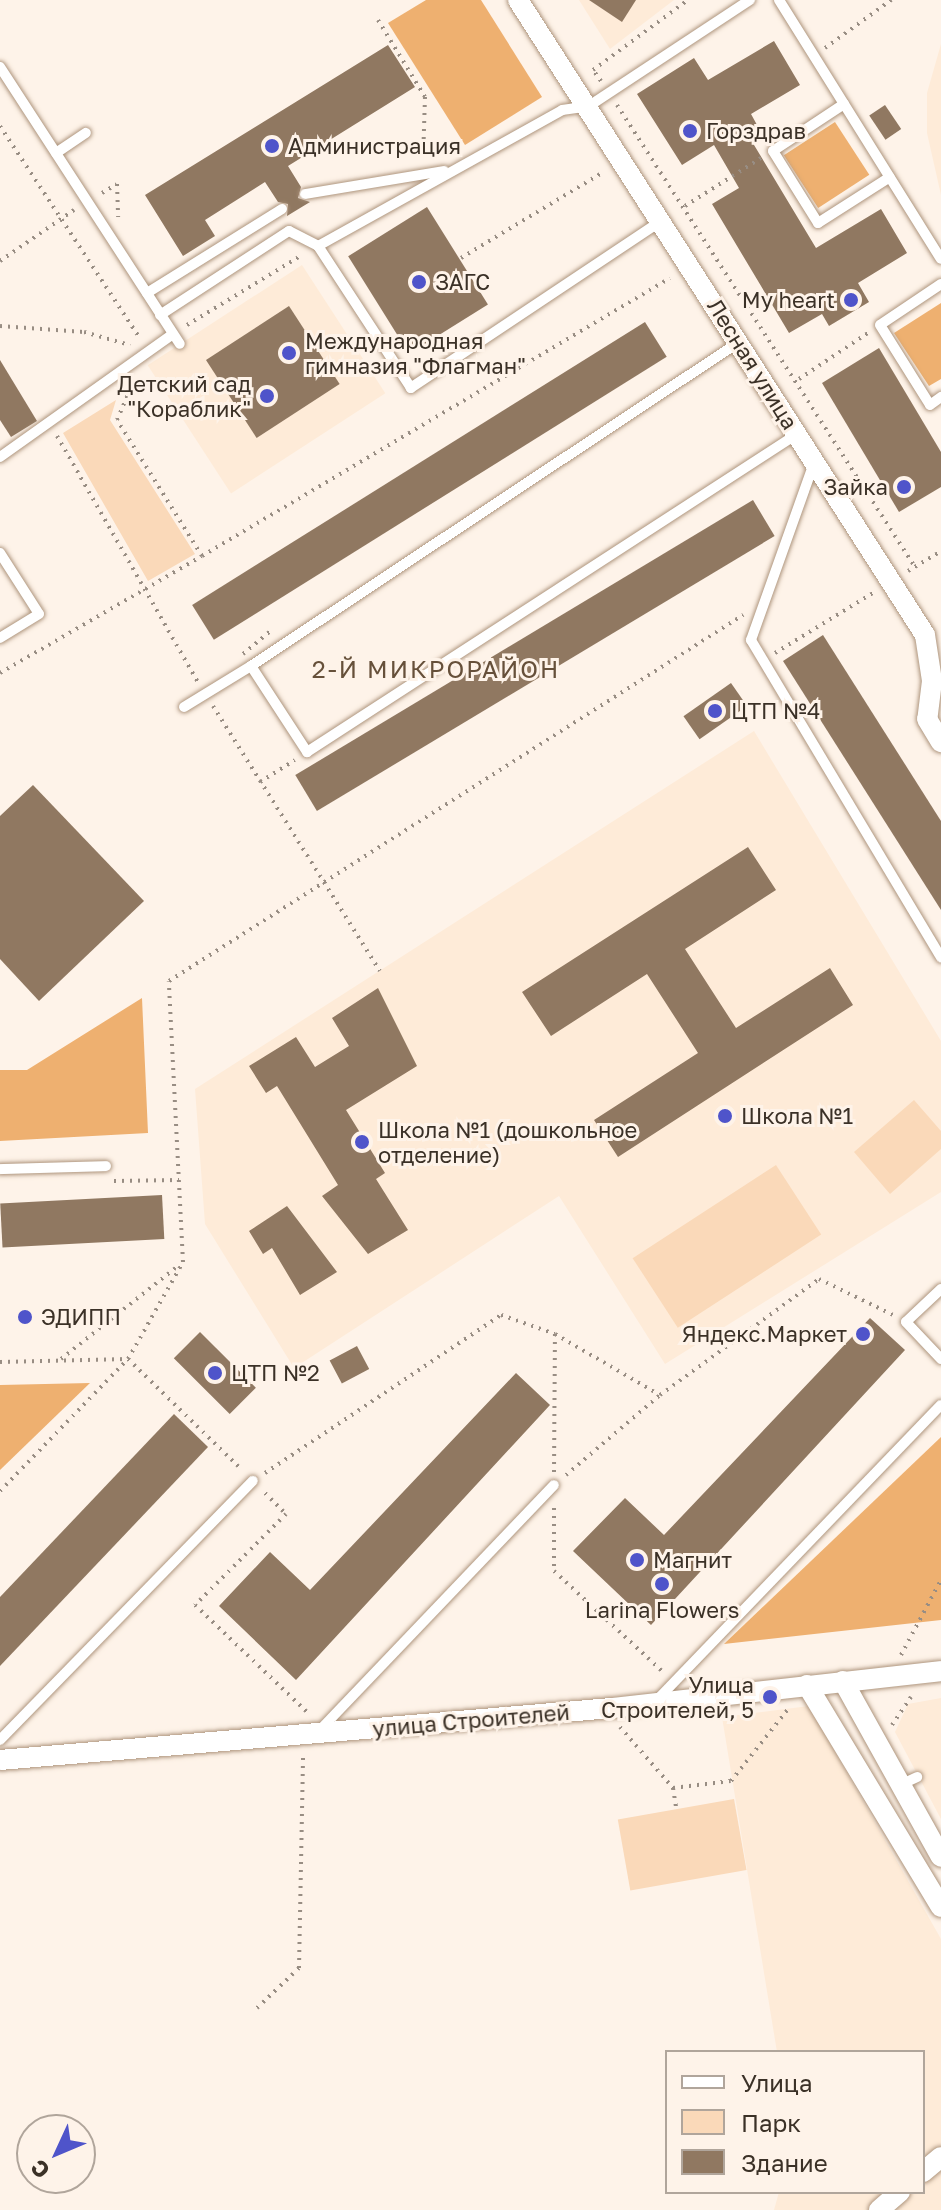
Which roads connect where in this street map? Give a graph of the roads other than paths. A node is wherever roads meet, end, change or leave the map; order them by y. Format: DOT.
graph roads {
  1 [pos="518,0"];
  2 [pos="750,0"];
  3 [pos="779,0"];
  4 [pos="0,67"];
  5 [pos="844,104"];
  6 [pos="589,106"];
  7 [pos="86,133"];
  8 [pos="56,153"];
  9 [pos="454,170"];
  10 [pos="890,177"];
  11 [pos="305,194"];
  12 [pos="282,209"];
  13 [pos="662,221"];
  14 [pos="318,246"];
  15 [pos="941,259"];
  16 [pos="941,284"];
  17 [pos="147,293"];
  18 [pos="160,315"];
  19 [pos="173,334"];
  20 [pos="739,342"];
  21 [pos="180,344"];
  22 [pos="941,397"];
  23 [pos="797,434"];
  24 [pos="0,457"];
  25 [pos="815,461"];
  26 [pos="0,553"];
  27 [pos="0,638"];
  28 [pos="251,666"];
  29 [pos="938,675"];
  30 [pos="184,707"];
  31 [pos="941,742"];
  32 [pos="941,957"];
  33 [pos="106,1166"];
  34 [pos="0,1169"];
  35 [pos="941,1289"];
  36 [pos="941,1359"];
  37 [pos="941,1405"];
  38 [pos="253,1481"];
  39 [pos="554,1485"];
  40 [pos="941,1671"];
  41 [pos="843,1681"];
  42 [pos="801,1693"];
  43 [pos="653,1703"];
  44 [pos="311,1731"];
  45 [pos="0,1740"];
  46 [pos="0,1760"];
  47 [pos="941,1857"];
  48 [pos="941,1907"];
  49 [pos="941,2157"];
  50 [pos="925,2170"];
  51 [pos="898,2194"];
  52 [pos="879,2210"];
  1 -- 6 [label="street, Лесная улица"];
  2 -- 6 [label="lane"];
  3 -- 5 [label="lane"];
  4 -- 8 [label="lane"];
  5 -- 10 [label="lane"];
  5 -- 10 [label="lane"];
  6 -- 9 [label="lane"];
  6 -- 13 [label="street, Лесная улица"];
  7 -- 8 [label="lane"];
  8 -- 17 [label="lane"];
  9 -- 11 [label="lane"];
  9 -- 14 [label="lane"];
  10 -- 15 [label="lane"];
  12 -- 17 [label="lane"];
  13 -- 14 [label="lane"];
  13 -- 20 [label="street, Лесная улица"];
  14 -- 18 [label="lane"];
  16 -- 22 [label="lane"];
  17 -- 18 [label="lane"];
  18 -- 19 [label="lane"];
  19 -- 21 [label="lane"];
  19 -- 24 [label="lane"];
  20 -- 23 [label="street, Лесная улица"];
  20 -- 28 [label="lane"];
  23 -- 25 [label="street, Лесная улица"];
  23 -- 28 [label="lane"];
  25 -- 29 [label="street, Лесная улица"];
  25 -- 32 [label="lane"];
  26 -- 27 [label="lane"];
  28 -- 30 [label="lane"];
  29 -- 31 [label="street, Лесная улица"];
  33 -- 34 [label="lane"];
  35 -- 36 [label="lane"];
  37 -- 43 [label="lane"];
  38 -- 45 [label="lane"];
  39 -- 44 [label="lane"];
  40 -- 41 [label="street, улица Строителей"];
  41 -- 42 [label="street, улица Строителей"];
  41 -- 47 [label="street"];
  42 -- 43 [label="street, улица Строителей"];
  42 -- 48 [label="street"];
  43 -- 44 [label="street, улица Строителей"];
  44 -- 46 [label="street, улица Строителей"];
  49 -- 50 [label="street"];
  51 -- 52 [label="street"];
}
